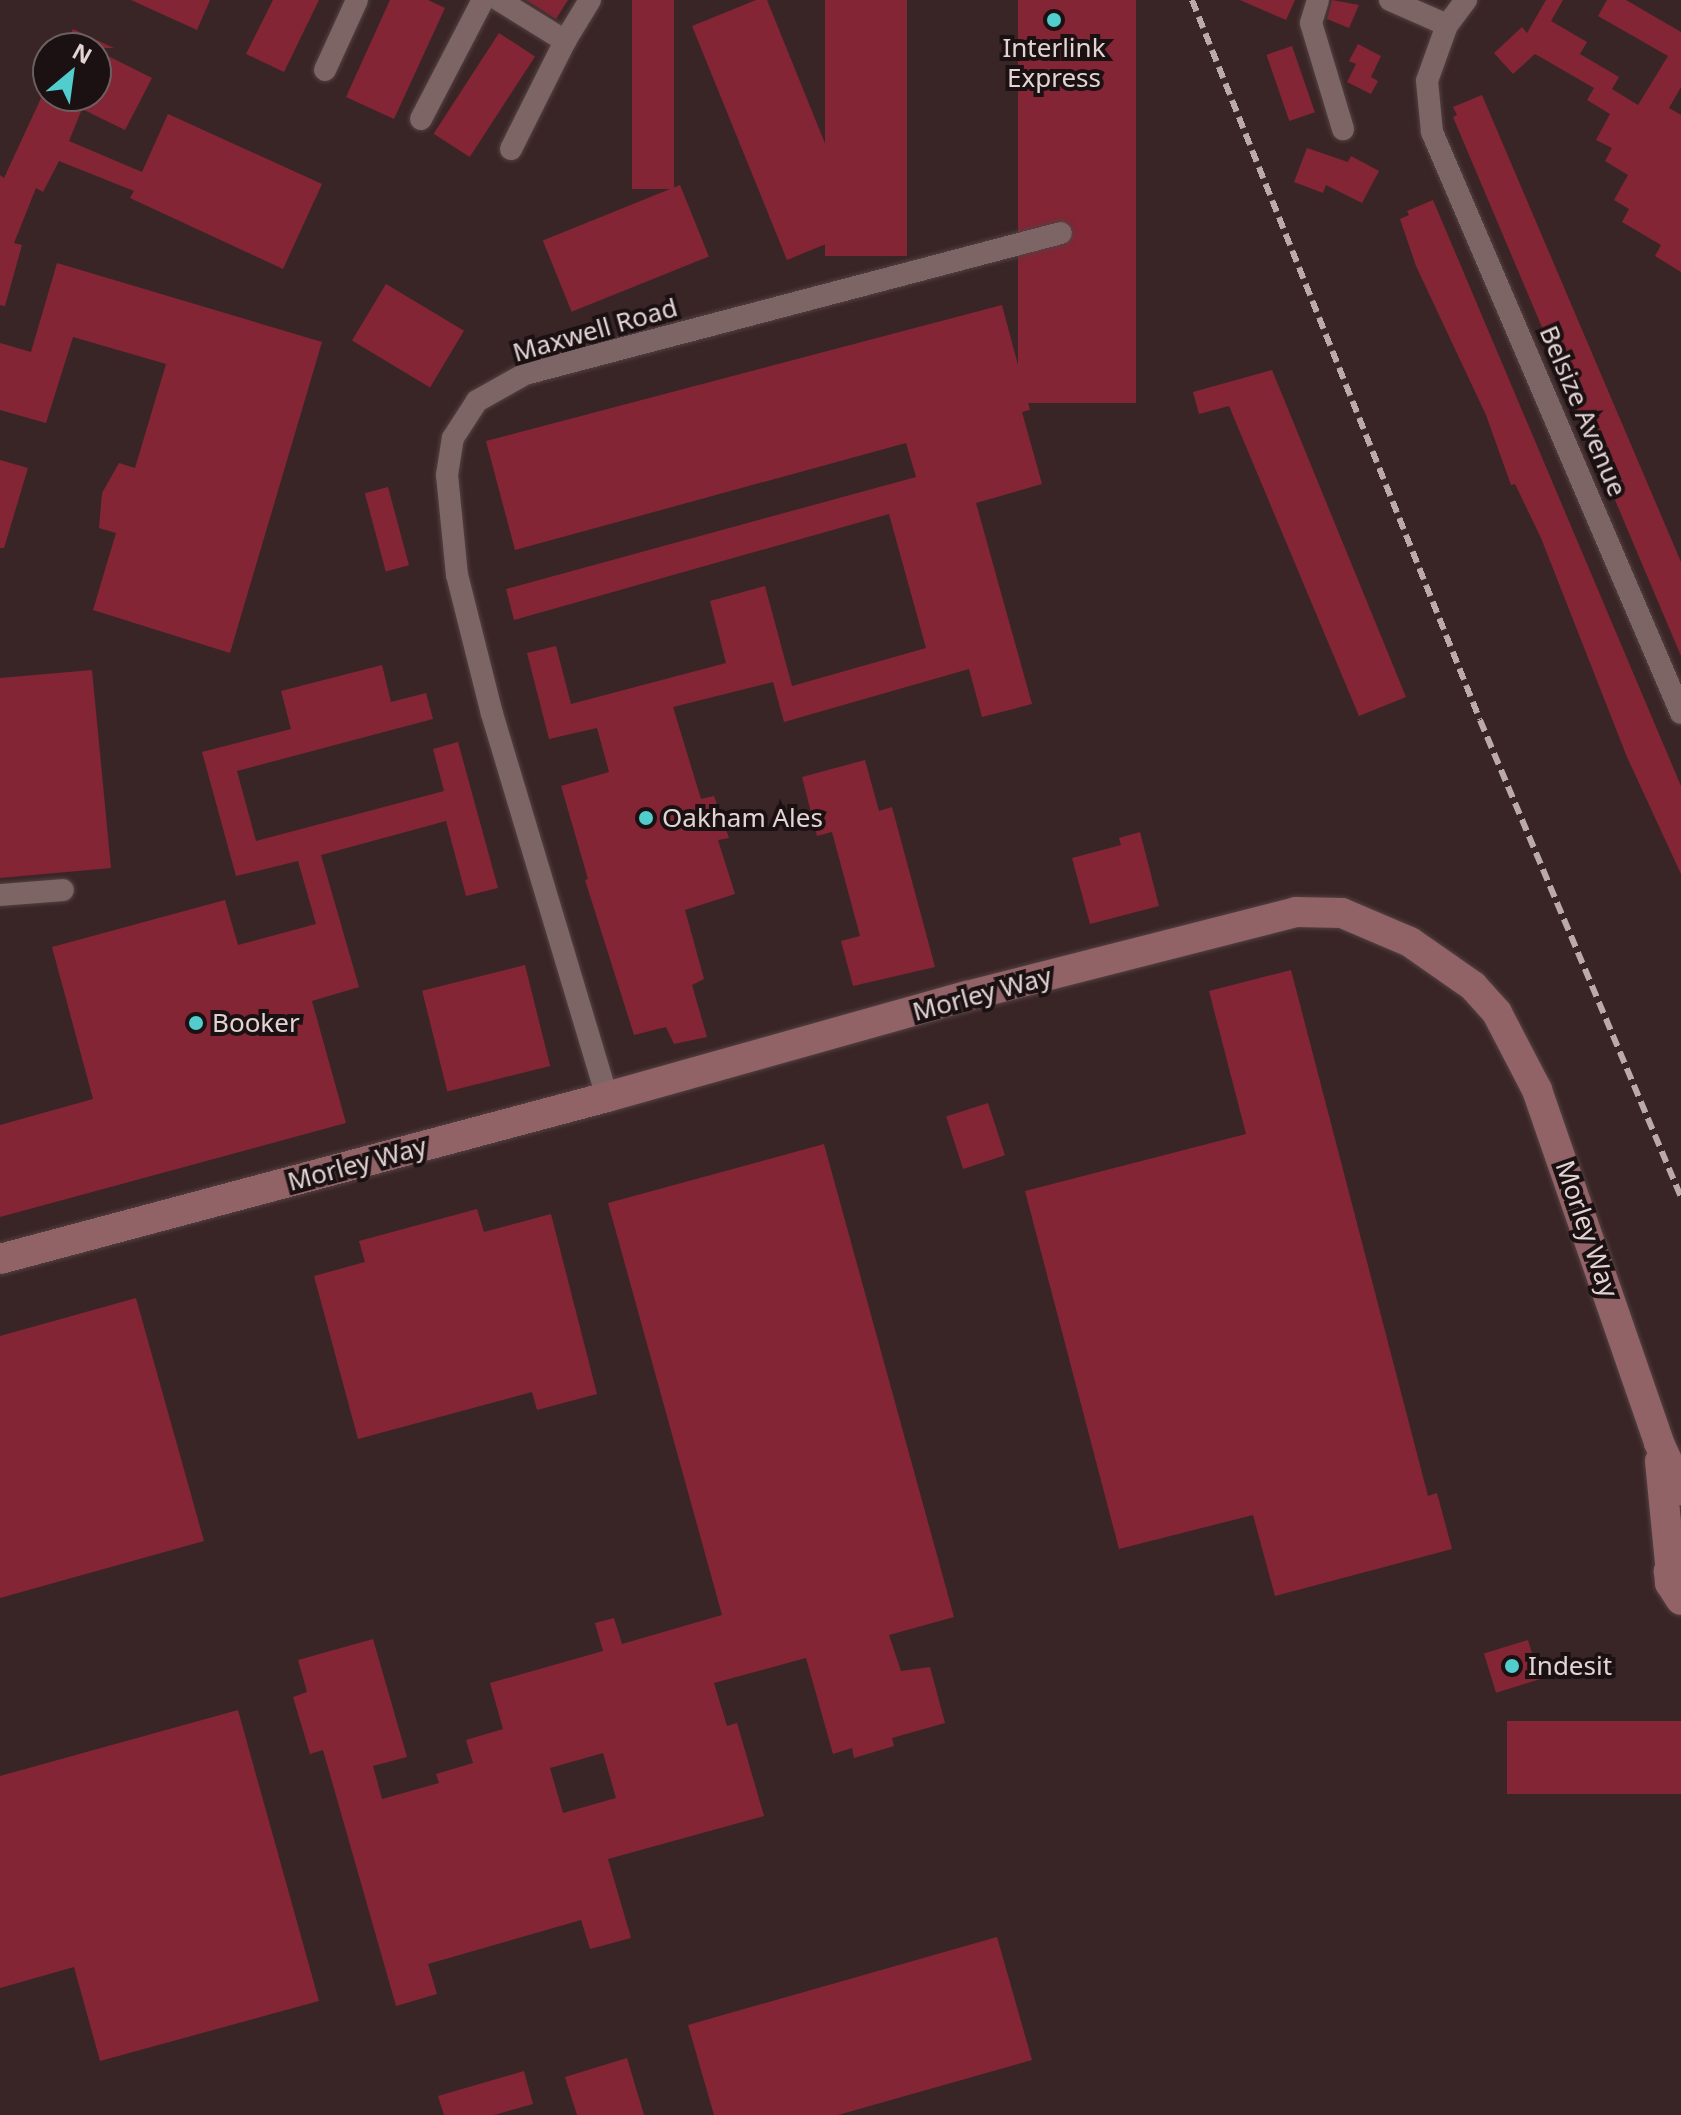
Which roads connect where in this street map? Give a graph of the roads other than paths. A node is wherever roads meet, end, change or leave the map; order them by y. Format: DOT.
graph roads {
  1 [pos="357,0"];
  2 [pos="483,0"];
  3 [pos="499,0"];
  4 [pos="590,0"];
  5 [pos="1318,0"];
  6 [pos="1390,0"];
  7 [pos="1466,0"];
  8 [pos="1447,25"];
  9 [pos="565,41"];
  10 [pos="325,70"];
  11 [pos="421,119"];
  12 [pos="1343,129"];
  13 [pos="511,149"];
  14 [pos="1061,233"];
  15 [pos="1680,706"];
  16 [pos="63,890"];
  17 [pos="0,895"];
  18 [pos="607,1097"];
  19 [pos="0,1259"];
  20 [pos="1659,1443"];
  21 [pos="1681,1490"];
  22 [pos="1676,1555"];
  23 [pos="1681,1600"];
  1 -- 10 [label="street"];
  2 -- 11 [label="street"];
  3 -- 9 [label="street"];
  4 -- 9 [label="street"];
  5 -- 12 [label="street"];
  6 -- 8 [label="street"];
  7 -- 8 [label="street, Belsize Avenue"];
  8 -- 15 [label="street, Belsize Avenue"];
  9 -- 13 [label="street"];
  14 -- 18 [label="street, Maxwell Road"];
  16 -- 17 [label="street"];
  18 -- 19 [label="street, Morley Way"];
  18 -- 20 [label="street, Morley Way"];
  20 -- 21 [label="street, Morley Way"];
  20 -- 22 [label="street, Morley Way"];
  22 -- 23 [label="street, Morley Way"];
}
